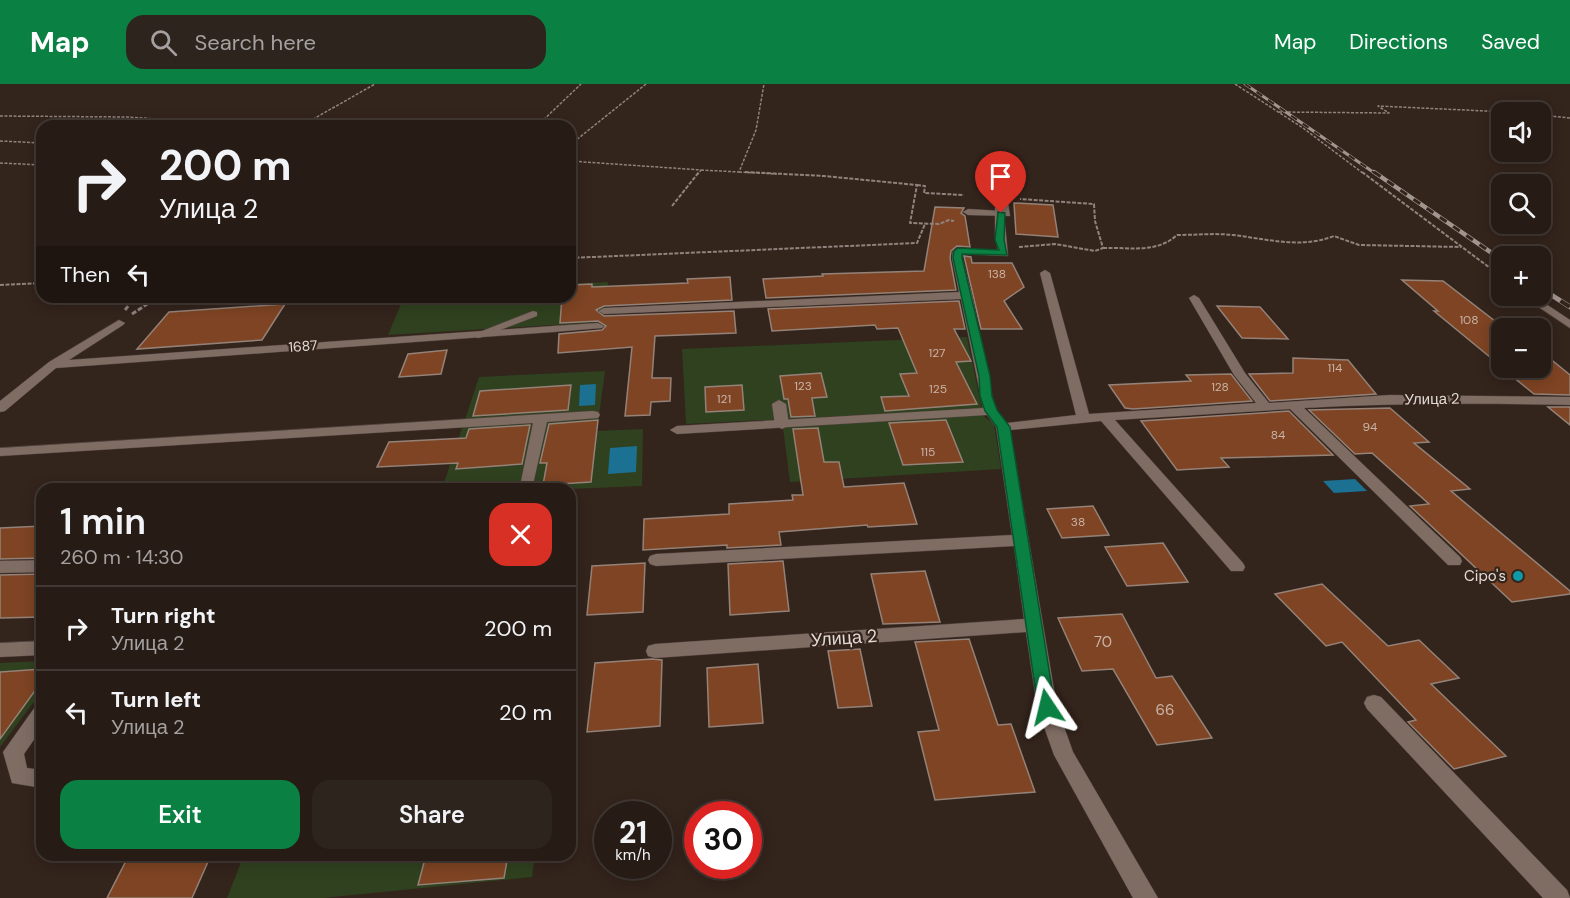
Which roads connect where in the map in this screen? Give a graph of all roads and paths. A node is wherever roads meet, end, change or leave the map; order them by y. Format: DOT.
graph roads {
  1 [pos="375,84"];
  2 [pos="581,84"];
  3 [pos="646,84"];
  4 [pos="764,84"];
  5 [pos="1235,84"];
  6 [pos="1491,111"];
  7 [pos="1278,112"];
  8 [pos="0,116"];
  9 [pos="1551,117"];
  10 [pos="1570,118"];
  11 [pos="156,120"];
  12 [pos="312,120"];
  13 [pos="543,120"];
  14 [pos="576,140"];
  15 [pos="0,141"];
  16 [pos="36,142"];
  17 [pos="576,162"];
  18 [pos="0,163"];
  19 [pos="36,165"];
  20 [pos="701,170"];
  21 [pos="739,172"];
  22 [pos="917,185"];
  23 [pos="969,196"];
  24 [pos="1015,199"];
  25 [pos="672,206"];
  26 [pos="968,212"];
  27 [pos="957,222"];
  28 [pos="926,224"];
  29 [pos="1461,247"];
  30 [pos="1103,248"];
  31 [pos="1003,250"];
  32 [pos="576,258"];
  33 [pos="1491,269"];
  34 [pos="1045,273"];
  35 [pos="36,283"];
  36 [pos="0,285"];
  37 [pos="967,295"];
  38 [pos="1194,298"];
  39 [pos="149,303"];
  40 [pos="1542,306"];
  41 [pos="604,311"];
  42 [pos="533,314"];
  43 [pos="119,323"];
  44 [pos="1570,325"];
  45 [pos="598,326"];
  46 [pos="478,335"];
  47 [pos="53,364"];
  48 [pos="1570,401"];
  49 [pos="779,404"];
  50 [pos="1293,405"];
  51 [pos="1266,407"];
  52 [pos="0,408"];
  53 [pos="991,411"];
  54 [pos="592,415"];
  55 [pos="541,418"];
  56 [pos="1084,418"];
  57 [pos="1106,418"];
  58 [pos="782,425"];
  59 [pos="1004,427"];
  60 [pos="677,430"];
  61 [pos="0,452"];
  62 [pos="528,483"];
  63 [pos="1021,540"];
  64 [pos="656,560"];
  65 [pos="1454,561"];
  66 [pos="36,566"];
  67 [pos="0,567"];
  68 [pos="1237,567"];
  69 [pos="1032,625"];
  70 [pos="36,648"];
  71 [pos="0,650"];
  72 [pos="655,651"];
  73 [pos="1374,703"];
  74 [pos="36,721"];
  75 [pos="36,778"];
  76 [pos="1146,898"];
  77 [pos="1559,898"];
  1 -- 12 [label="path"];
  2 -- 13 [label="path"];
  3 -- 14 [label="path"];
  4 -- 21 [label="path"];
  5 -- 7 [label="path"];
  6 -- 7 [label="path"];
  7 -- 29 [label="path"];
  8 -- 11 [label="path"];
  9 -- 10 [label="path"];
  15 -- 16 [label="path"];
  17 -- 20 [label="path"];
  18 -- 19 [label="path"];
  20 -- 21 [label="path"];
  20 -- 25 [label="path"];
  21 -- 22 [label="path"];
  22 -- 23 [label="path"];
  22 -- 28 [label="path"];
  24 -- 30 [label="path"];
  26 -- 31 [label="street"];
  27 -- 28 [label="path"];
  28 -- 32 [label="path"];
  29 -- 30 [label="path"];
  29 -- 33 [label="path"];
  30 -- 31 [label="path"];
  31 -- 37 [label="street"];
  34 -- 56 [label="street"];
  35 -- 36 [label="path"];
  37 -- 41 [label="street"];
  37 -- 53 [label="street"];
  38 -- 51 [label="street"];
  39 -- 43 [label="path"];
  40 -- 44 [label="street"];
  42 -- 46 [label="street"];
  43 -- 47 [label="street"];
  45 -- 46 [label="street, 1687"];
  46 -- 47 [label="street, 1687"];
  47 -- 52 [label="street"];
  48 -- 50 [label="street, Улица 2"];
  49 -- 58 [label="street"];
  50 -- 51 [label="street, Улица 2"];
  50 -- 65 [label="street"];
  51 -- 57 [label="street, Улица 2"];
  53 -- 58 [label="street"];
  53 -- 59 [label="street"];
  54 -- 55 [label="street"];
  55 -- 61 [label="street"];
  55 -- 62 [label="street"];
  56 -- 57 [label="street, Улица 2"];
  56 -- 59 [label="street, Улица 2"];
  57 -- 68 [label="street"];
  58 -- 60 [label="street"];
  59 -- 63 [label="street"];
  63 -- 64 [label="street"];
  63 -- 69 [label="street"];
  66 -- 67 [label="street"];
  69 -- 72 [label="street, Улица 2"];
  69 -- 76 [label="street"];
  70 -- 71 [label="street"];
  73 -- 77 [label="street"];
  74 -- 75 [label="street"];
}
